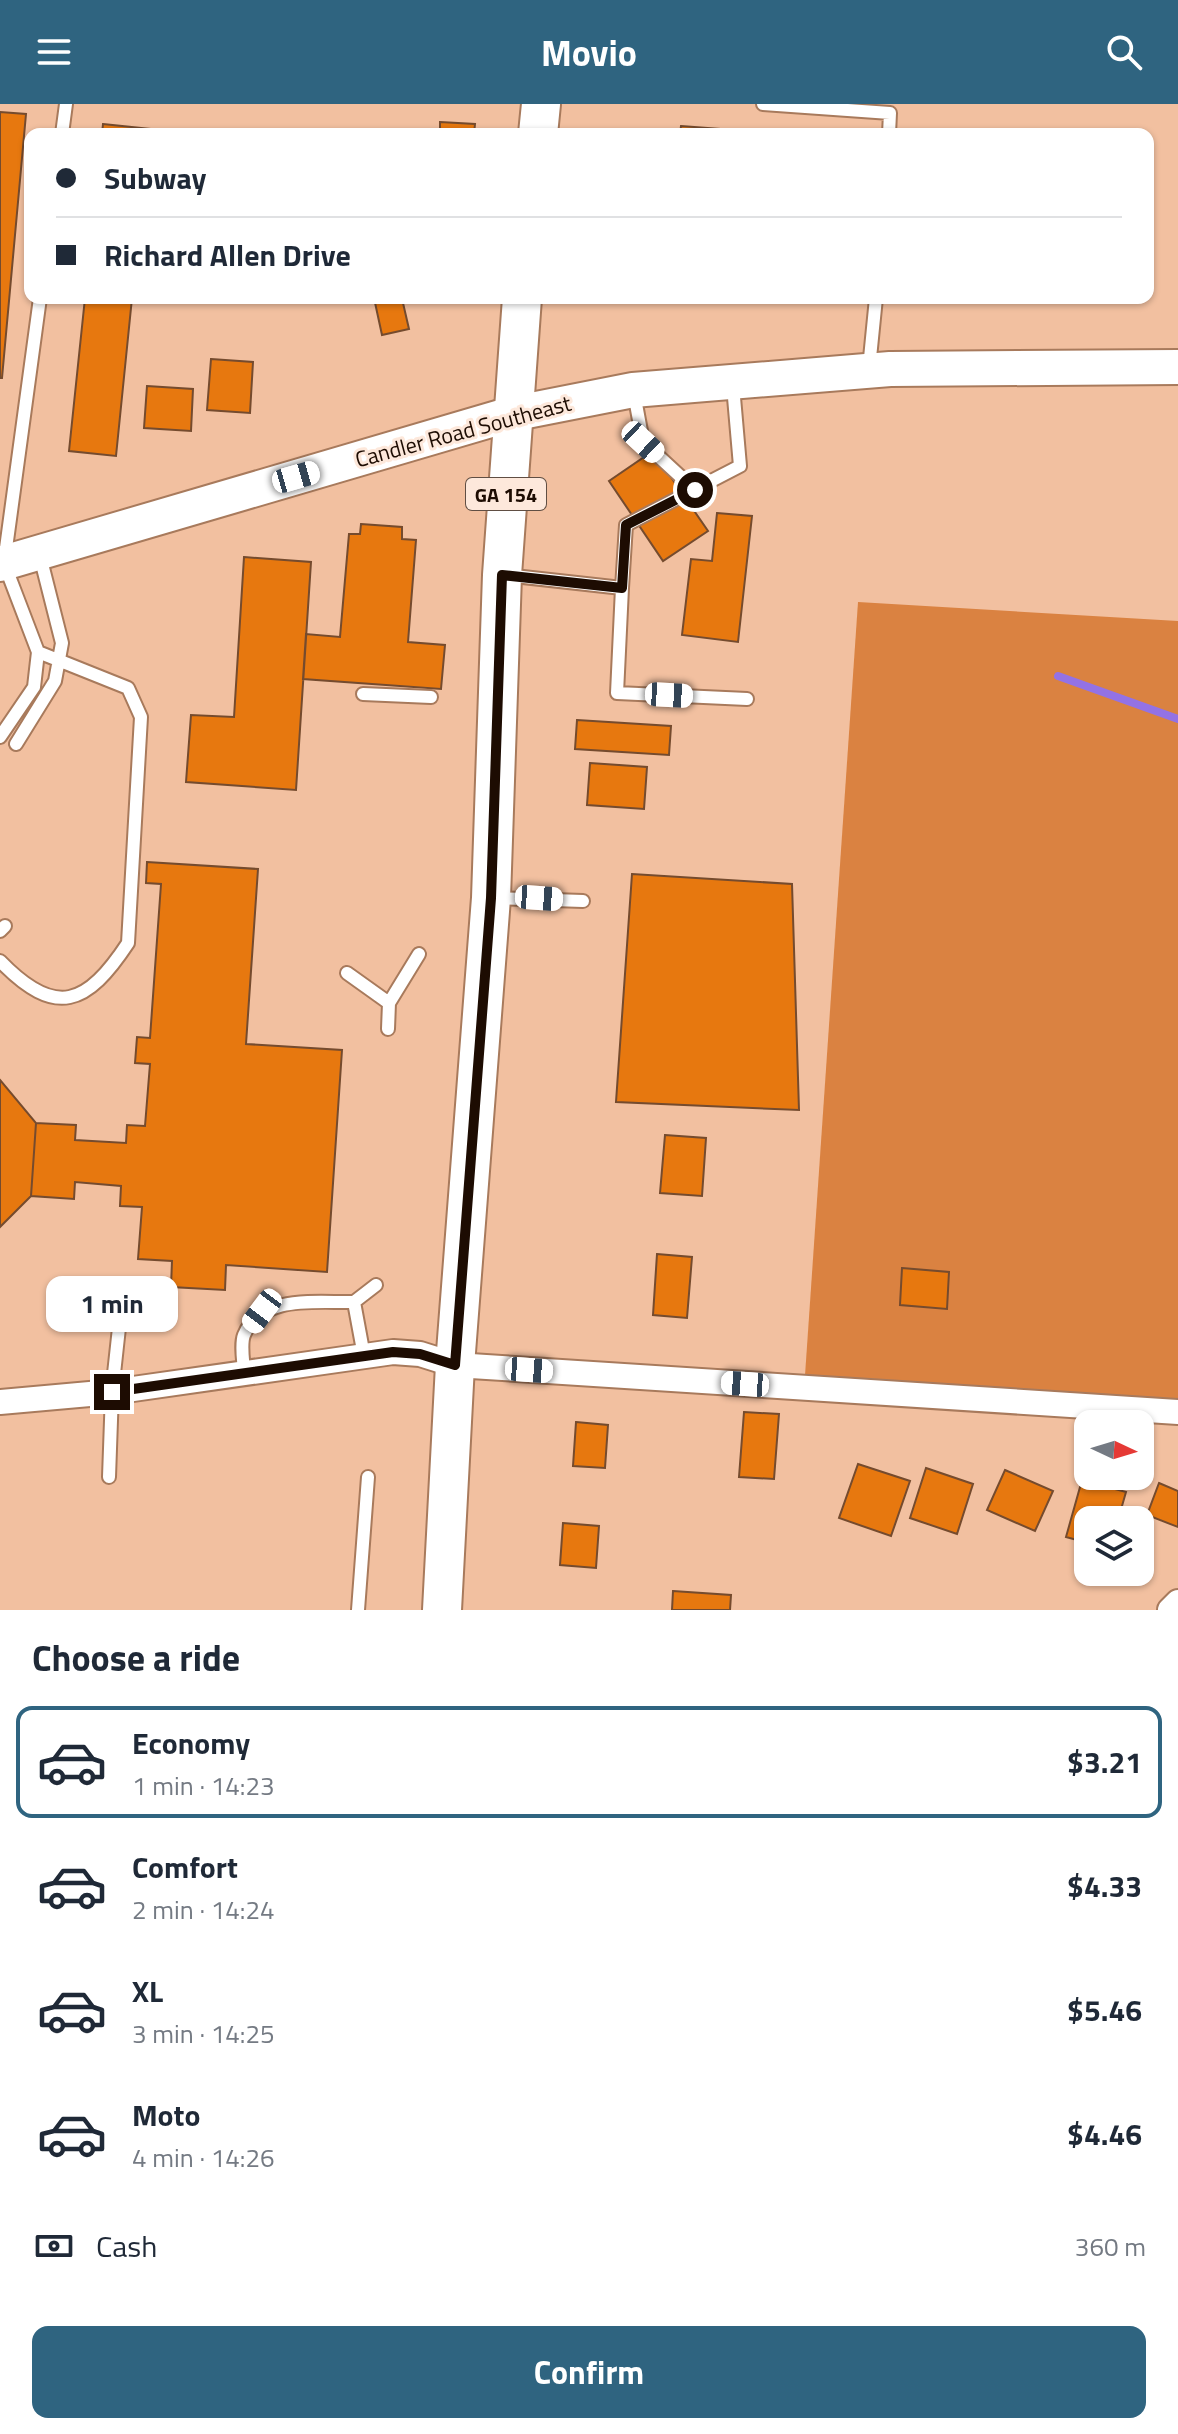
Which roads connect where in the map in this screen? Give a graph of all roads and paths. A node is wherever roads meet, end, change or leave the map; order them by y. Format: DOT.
graph roads {
  1 [pos="66,104"];
  2 [pos="541,104"];
  3 [pos="763,104"];
  4 [pos="63,128"];
  5 [pos="539,128"];
  6 [pos="889,128"];
  7 [pos="39,304"];
  8 [pos="521,304"];
  9 [pos="875,304"];
  10 [pos="1178,367"];
  11 [pos="869,371"];
  12 [pos="732,382"];
  13 [pos="633,390"];
  14 [pos="511,414"];
  15 [pos="695,490"];
  16 [pos="39,552"];
  17 [pos="2,563"];
  18 [pos="502,575"];
  19 [pos="622,588"];
  20 [pos="38,652"];
  21 [pos="59,661"];
  22 [pos="363,694"];
  23 [pos="431,697"];
  24 [pos="747,699"];
  25 [pos="0,737"];
  26 [pos="16,744"];
  27 [pos="491,898"];
  28 [pos="583,901"];
  29 [pos="419,954"];
  30 [pos="0,961"];
  31 [pos="347,973"];
  32 [pos="389,1003"];
  33 [pos="388,1029"];
  34 [pos="376,1285"];
  35 [pos="123,1291"];
  36 [pos="354,1302"];
  37 [pos="364,1356"];
  38 [pos="455,1365"];
  39 [pos="244,1374"];
  40 [pos="112,1392"];
  41 [pos="0,1402"];
  42 [pos="1178,1412"];
  43 [pos="109,1477"];
  44 [pos="368,1477"];
  45 [pos="1178,1602"];
  46 [pos="358,1610"];
  47 [pos="442,1610"];
  48 [pos="1170,1610"];
  1 -- 4 [label="lane"];
  2 -- 5 [label="main road"];
  3 -- 6 [label="lane"];
  7 -- 17 [label="lane"];
  8 -- 14 [label="main road, GA 154"];
  9 -- 11 [label="lane"];
  10 -- 11 [label="main road, Candler Road Southeast"];
  11 -- 12 [label="main road, Candler Road Southeast"];
  12 -- 13 [label="main road, Candler Road Southeast"];
  12 -- 15 [label="lane"];
  13 -- 14 [label="main road, Candler Road Southeast"];
  13 -- 15 [label="lane"];
  14 -- 16 [label="main road, Candler Road Southeast"];
  14 -- 18 [label="main road, GA 154"];
  15 -- 19 [label="lane"];
  16 -- 17 [label="main road, Candler Road Southeast"];
  16 -- 21 [label="lane"];
  17 -- 20 [label="lane"];
  18 -- 19 [label="lane"];
  18 -- 27 [label="main road, GA 154"];
  19 -- 24 [label="lane"];
  20 -- 21 [label="lane"];
  20 -- 25 [label="lane"];
  21 -- 26 [label="lane"];
  21 -- 30 [label="lane"];
  22 -- 23 [label="lane"];
  27 -- 28 [label="lane"];
  27 -- 38 [label="main road, GA 154"];
  29 -- 32 [label="lane"];
  31 -- 32 [label="lane"];
  32 -- 33 [label="lane"];
  34 -- 36 [label="lane"];
  35 -- 40 [label="lane"];
  36 -- 37 [label="lane"];
  36 -- 39 [label="lane"];
  37 -- 38 [label="street"];
  37 -- 39 [label="street"];
  38 -- 42 [label="street"];
  38 -- 47 [label="main road, GA 154"];
  39 -- 40 [label="street"];
  40 -- 41 [label="street"];
  40 -- 43 [label="lane"];
  44 -- 46 [label="lane"];
  45 -- 48 [label="street"];
}
